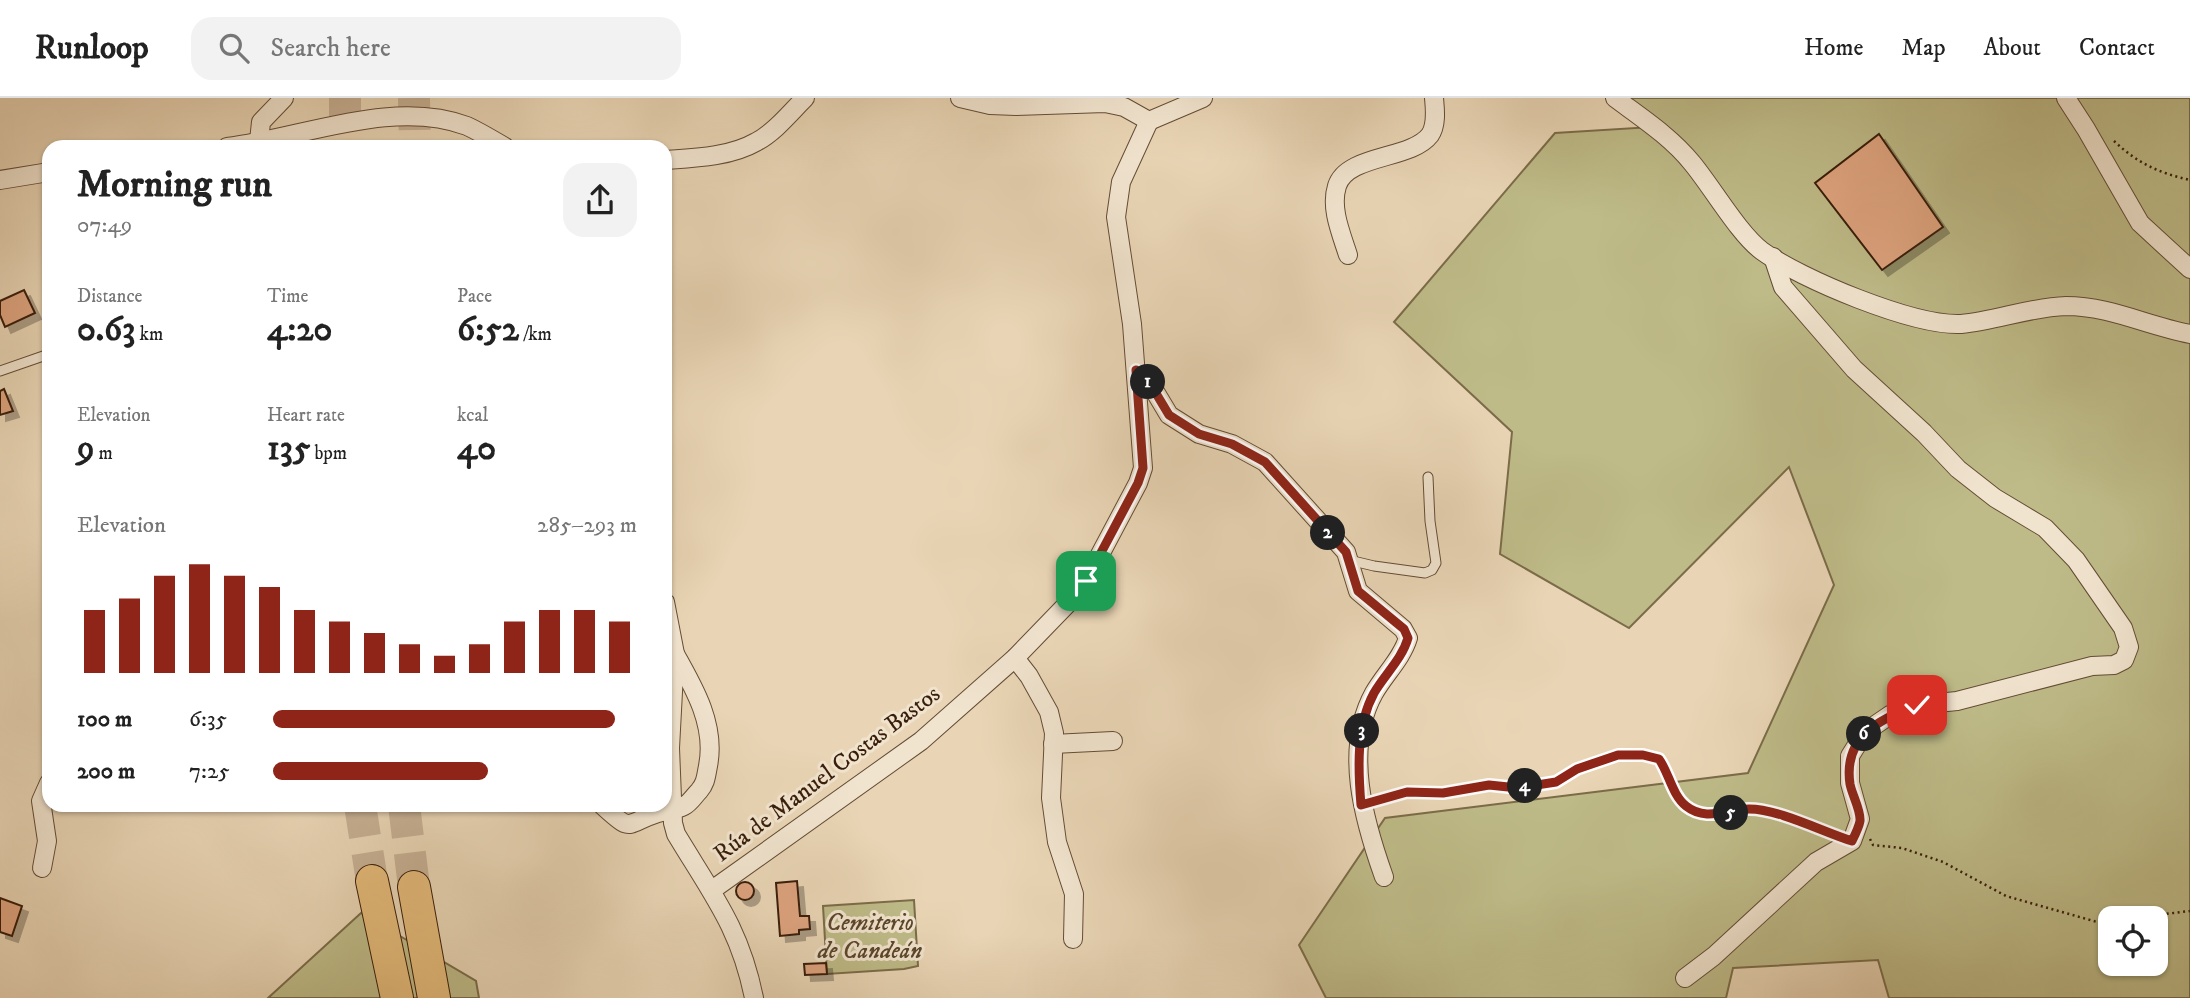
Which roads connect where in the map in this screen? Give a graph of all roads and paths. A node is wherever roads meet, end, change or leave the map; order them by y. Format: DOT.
graph roads {
  1 [pos="284,98"];
  2 [pos="805,98"];
  3 [pos="960,98"];
  4 [pos="1203,98"];
  5 [pos="1434,98"];
  6 [pos="1615,98"];
  7 [pos="2066,98"];
  8 [pos="1149,121"];
  9 [pos="2086,129"];
  10 [pos="259,140"];
  11 [pos="264,140"];
  12 [pos="493,140"];
  13 [pos="672,159"];
  14 [pos="42,173"];
  15 [pos="0,180"];
  16 [pos="2190,180"];
  17 [pos="1348,254"];
  18 [pos="1773,257"];
  19 [pos="2190,269"];
  20 [pos="2190,334"];
  21 [pos="42,356"];
  22 [pos="1136,370"];
  23 [pos="0,371"];
  24 [pos="1428,477"];
  25 [pos="1349,560"];
  26 [pos="672,635"];
  27 [pos="676,654"];
  28 [pos="1015,658"];
  29 [pos="672,717"];
  30 [pos="1113,741"];
  31 [pos="1053,744"];
  32 [pos="1361,805"];
  33 [pos="672,810"];
  34 [pos="43,812"];
  35 [pos="609,812"];
  36 [pos="665,812"];
  37 [pos="671,812"];
  38 [pos="1860,819"];
  39 [pos="1852,841"];
  40 [pos="42,868"];
  41 [pos="1384,877"];
  42 [pos="372,881"];
  43 [pos="414,887"];
  44 [pos="712,890"];
  45 [pos="2190,911"];
  46 [pos="2168,914"];
  47 [pos="2098,922"];
  48 [pos="1073,939"];
  49 [pos="1685,978"];
  50 [pos="397,998"];
  51 [pos="433,998"];
  52 [pos="754,998"];
  1 -- 10 [label="street"];
  2 -- 13 [label="street"];
  3 -- 8 [label="street"];
  4 -- 8 [label="street"];
  5 -- 17 [label="street"];
  6 -- 18 [label="street"];
  7 -- 9 [label="street"];
  8 -- 22 [label="street, Rúa de Manuel Costas Bastos"];
  9 -- 16 [label="path"];
  9 -- 19 [label="street"];
  11 -- 12 [label="street"];
  14 -- 15 [label="street"];
  18 -- 20 [label="street"];
  18 -- 38 [label="street"];
  21 -- 23 [label="lane"];
  22 -- 25 [label="street"];
  22 -- 28 [label="street, Rúa de Manuel Costas Bastos"];
  24 -- 25 [label="lane"];
  25 -- 32 [label="street"];
  26 -- 27 [label="street"];
  27 -- 29 [label="street"];
  27 -- 33 [label="street"];
  28 -- 31 [label="street"];
  28 -- 44 [label="street, Rúa de Manuel Costas Bastos"];
  30 -- 31 [label="street"];
  31 -- 48 [label="street"];
  32 -- 39 [label="path"];
  32 -- 41 [label="street"];
  34 -- 40 [label="street"];
  35 -- 36 [label="street"];
  37 -- 44 [label="street"];
  38 -- 39 [label="street"];
  38 -- 47 [label="path"];
  39 -- 49 [label="street"];
  42 -- 50 [label="highway"];
  43 -- 51 [label="highway"];
  44 -- 52 [label="street"];
  45 -- 46 [label="path"];
}
